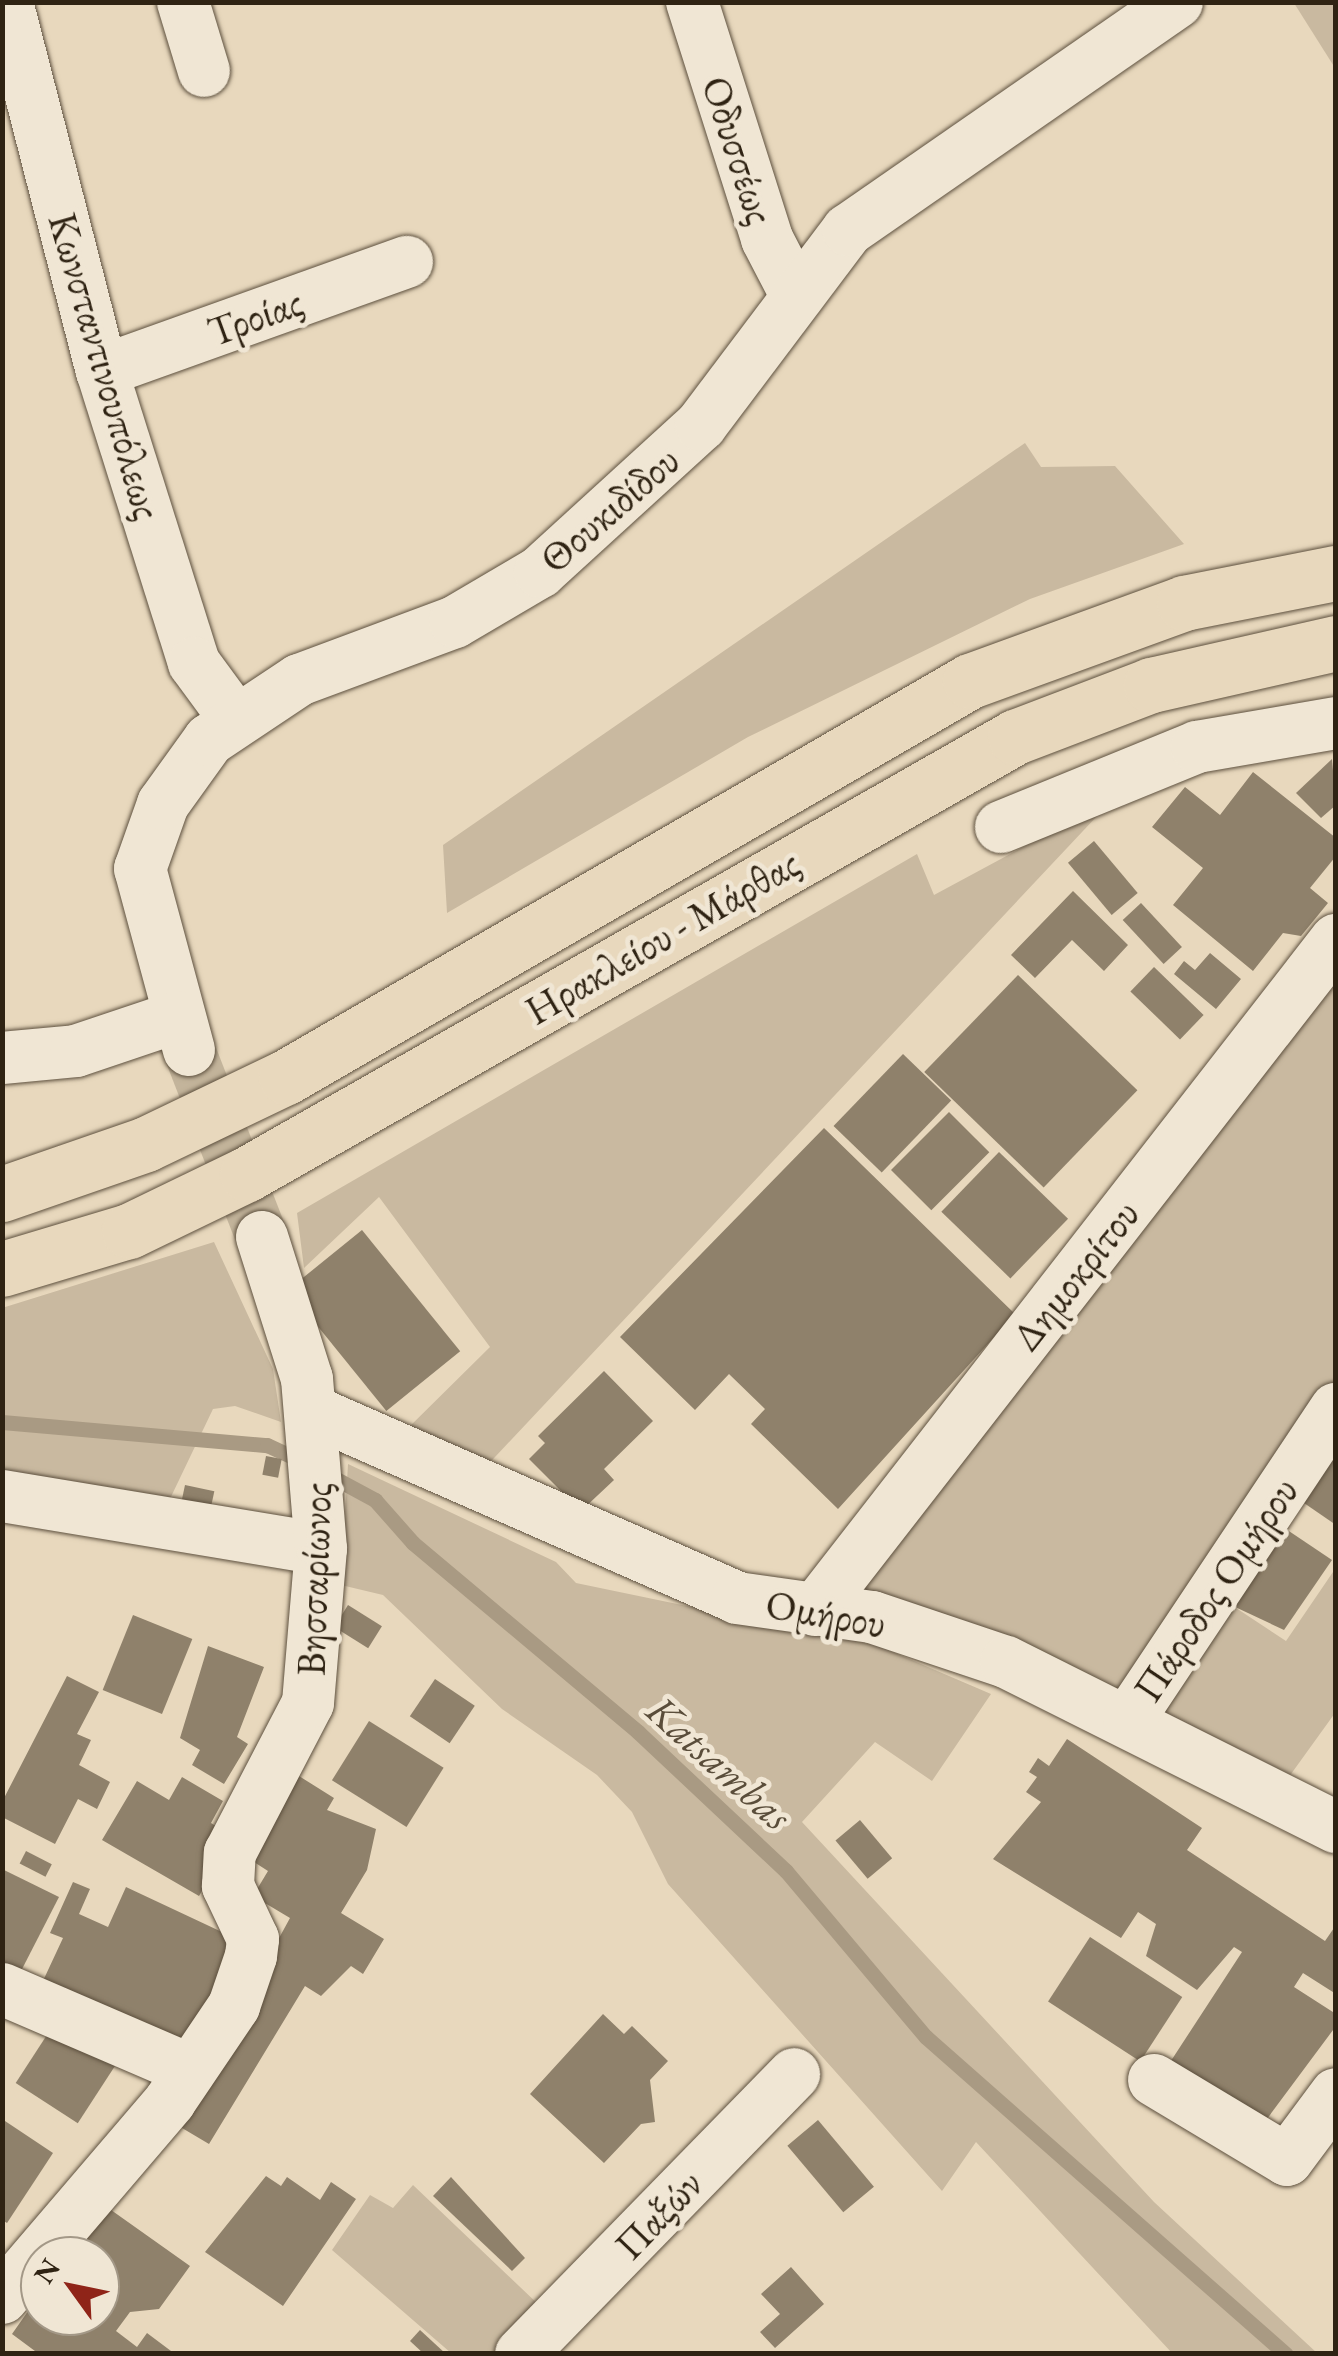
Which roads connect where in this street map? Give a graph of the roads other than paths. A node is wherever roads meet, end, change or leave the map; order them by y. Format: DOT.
graph roads {
  1 [pos="7,2"];
  2 [pos="183,2"];
  3 [pos="692,2"];
  4 [pos="1177,2"];
  5 [pos="204,71"];
  6 [pos="408,262"];
  7 [pos="795,293"];
  8 [pos="102,371"];
  9 [pos="1336,573"];
  10 [pos="1336,642"];
  11 [pos="233,716"];
  12 [pos="1336,723"];
  13 [pos="1001,827"];
  14 [pos="1336,940"];
  15 [pos="2,1058"];
  16 [pos="2,1194"];
  17 [pos="262,1237"];
  18 [pos="2,1269"];
  19 [pos="1336,1409"];
  20 [pos="314,1426"];
  21 [pos="2,1496"];
  22 [pos="321,1535"];
  23 [pos="815,1610"];
  24 [pos="1128,1719"];
  25 [pos="1336,1827"];
  26 [pos="2,1989"];
  27 [pos="190,2070"];
  28 [pos="794,2074"];
  29 [pos="1154,2080"];
  30 [pos="1336,2094"];
  31 [pos="2,2298"];
  32 [pos="521,2354"];
  1 -- 8 [label="street, Κωνσταντινουπόλεως"];
  2 -- 5 [label="street"];
  3 -- 7 [label="street, Οδυσσέως"];
  4 -- 7 [label="street, Θουκιδίδου"];
  6 -- 8 [label="street, Τροίας"];
  7 -- 11 [label="street, Θουκιδίδου"];
  8 -- 11 [label="street, Κωνσταντινουπόλεως"];
  9 -- 16 [label="main road, Ηρακλείου - Μάρθας"];
  10 -- 18 [label="main road, Ηρακλείου - Μάρθας"];
  11 -- 15 [label="street, Θουκιδίδου"];
  12 -- 13 [label="street"];
  14 -- 23 [label="street, Δημοκρίτου"];
  17 -- 20 [label="street, Βησσαρίωνος"];
  19 -- 24 [label="street, Πάροδος Ομήρου"];
  20 -- 22 [label="street, Βησσαρίωνος"];
  20 -- 23 [label="street, Ομήρου"];
  21 -- 22 [label="street"];
  22 -- 27 [label="street, Βησσαρίωνος"];
  23 -- 24 [label="street, Ομήρου"];
  24 -- 25 [label="street, Ομήρου"];
  26 -- 27 [label="street"];
  27 -- 31 [label="street, Βησσαρίωνος"];
  28 -- 32 [label="street, Παξών"];
  29 -- 30 [label="street"];
}
